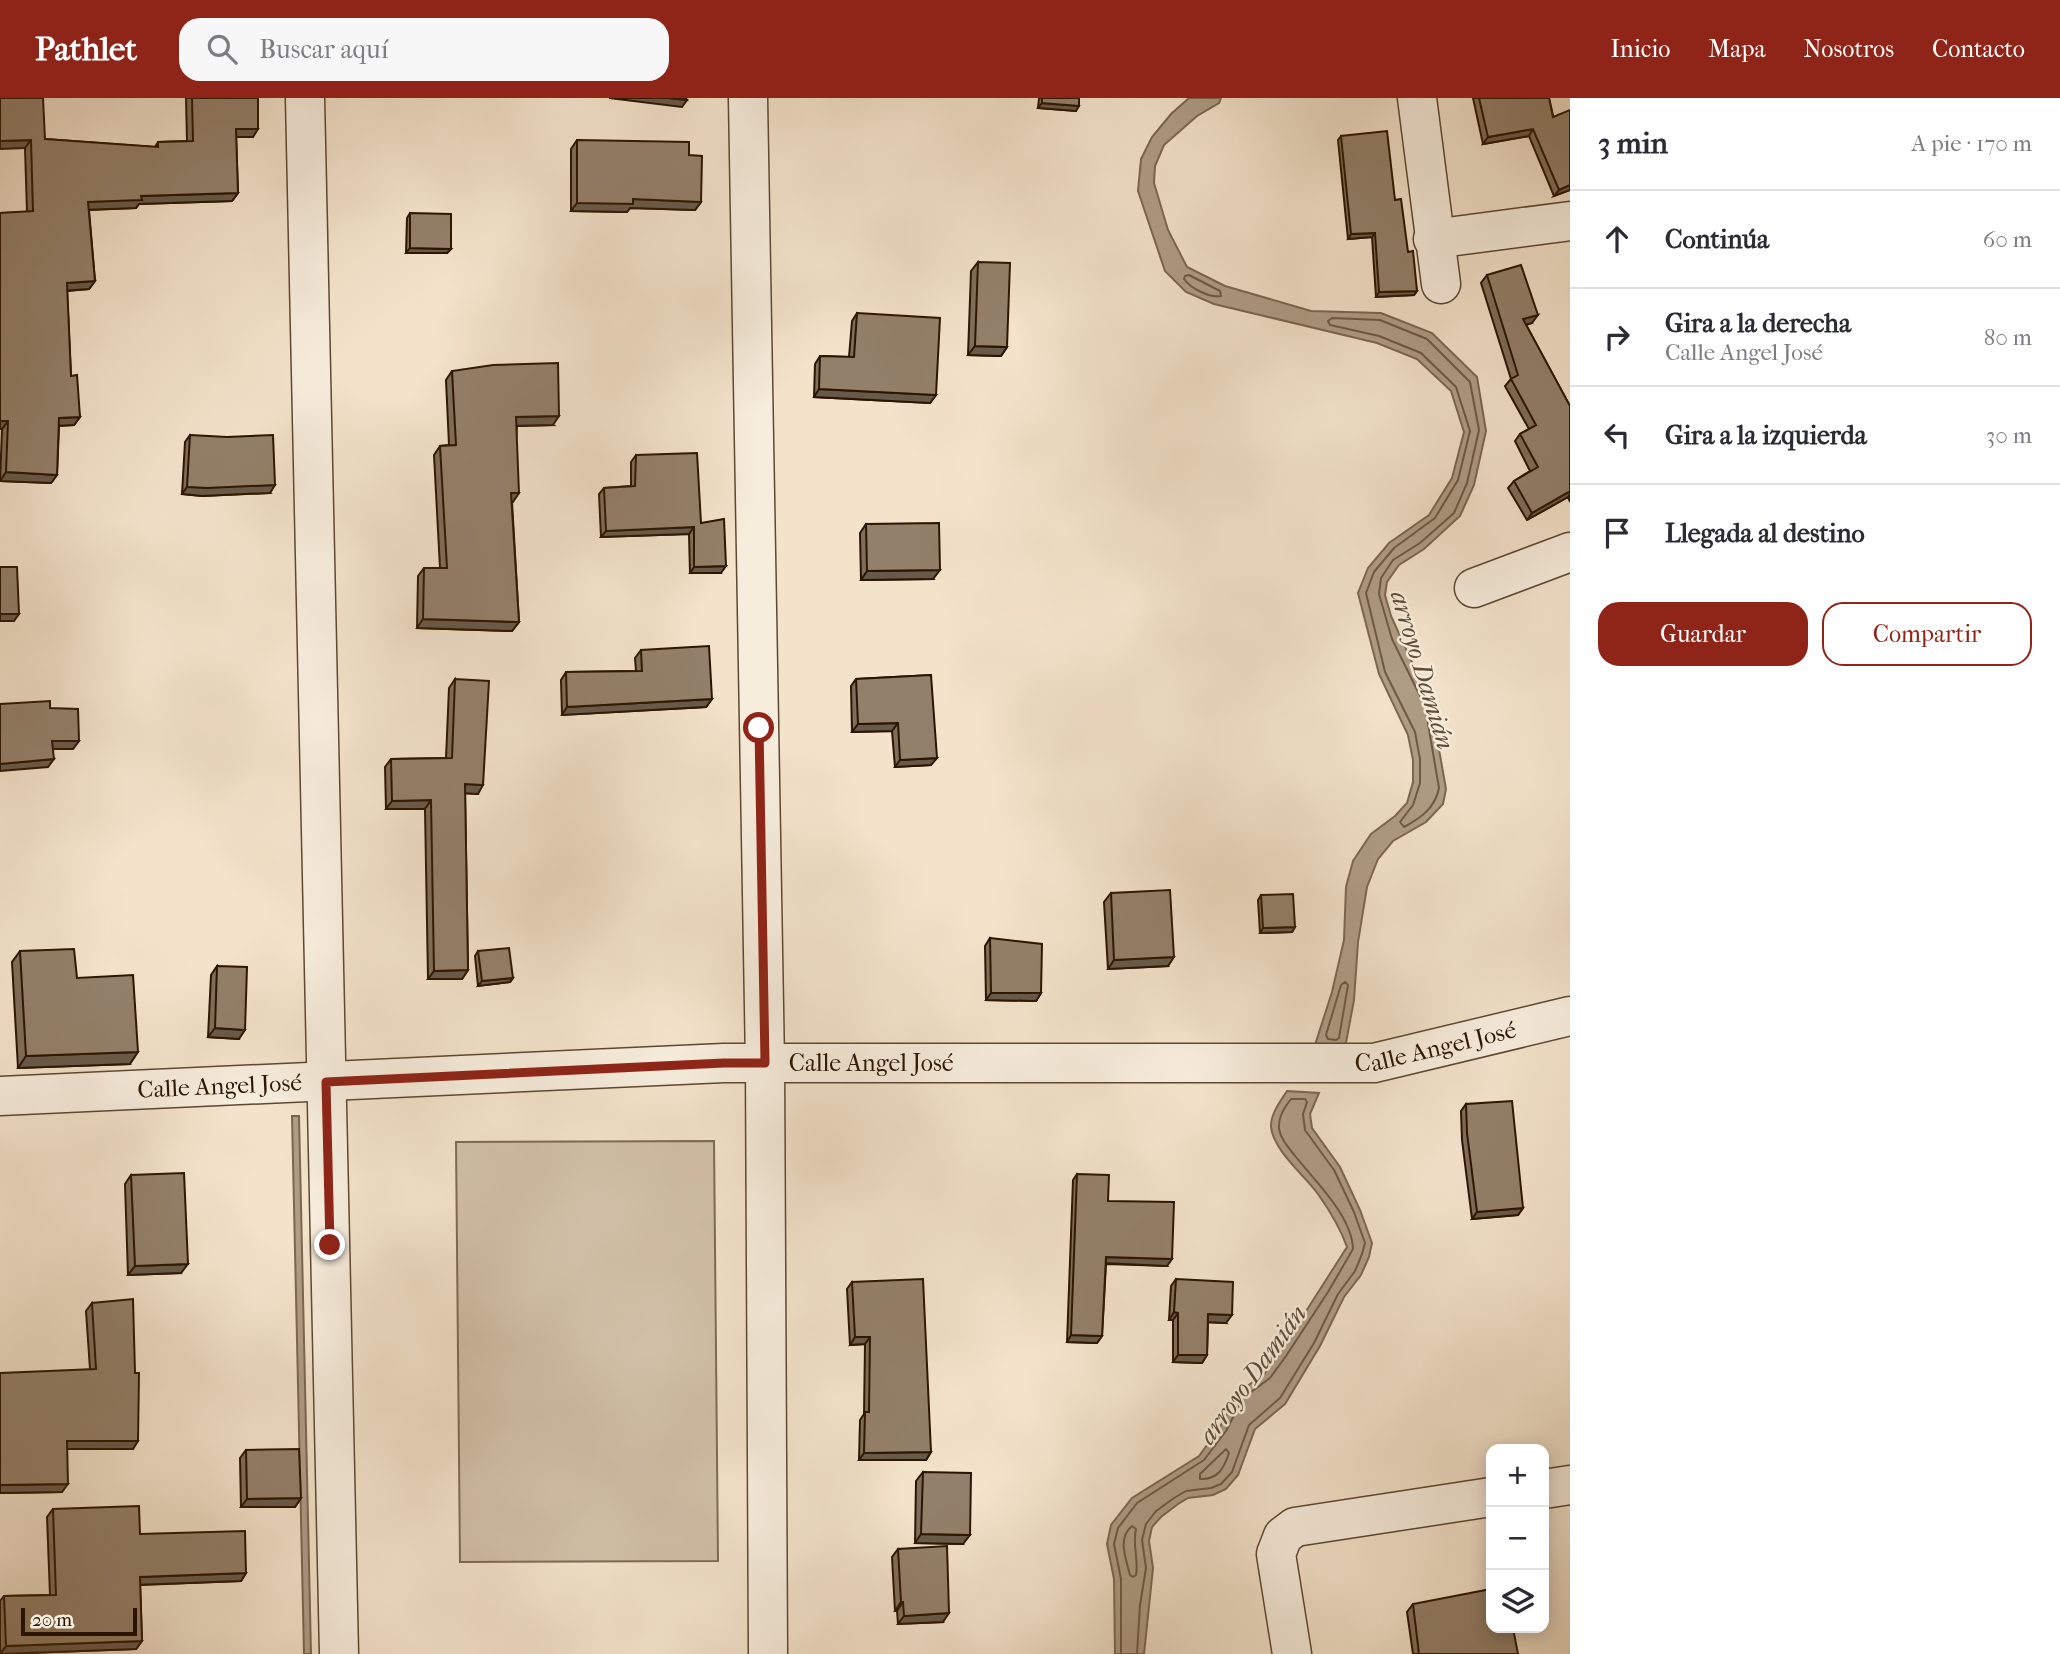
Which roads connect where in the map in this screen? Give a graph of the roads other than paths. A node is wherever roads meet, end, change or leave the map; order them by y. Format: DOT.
graph roads {
  1 [pos="305,98"];
  2 [pos="748,98"];
  3 [pos="1417,98"];
  4 [pos="1570,221"];
  5 [pos="1433,239"];
  6 [pos="1441,284"];
  7 [pos="1570,552"];
  8 [pos="1474,588"];
  9 [pos="1570,1016"];
  10 [pos="765,1063"];
  11 [pos="326,1082"];
  12 [pos="0,1096"];
  13 [pos="1570,1485"];
  14 [pos="1549,1488"];
  15 [pos="1486,1498"];
  16 [pos="339,1654"];
  17 [pos="768,1654"];
  18 [pos="1292,1654"];
  1 -- 11 [label="street"];
  2 -- 10 [label="street"];
  3 -- 5 [label="street"];
  4 -- 5 [label="street"];
  5 -- 6 [label="street"];
  7 -- 8 [label="street"];
  9 -- 10 [label="street, Calle Angel José"];
  10 -- 11 [label="street, Calle Angel José"];
  10 -- 17 [label="street"];
  11 -- 12 [label="street, Calle Angel José"];
  11 -- 16 [label="street"];
  13 -- 14 [label="street"];
  15 -- 18 [label="street"];
}
